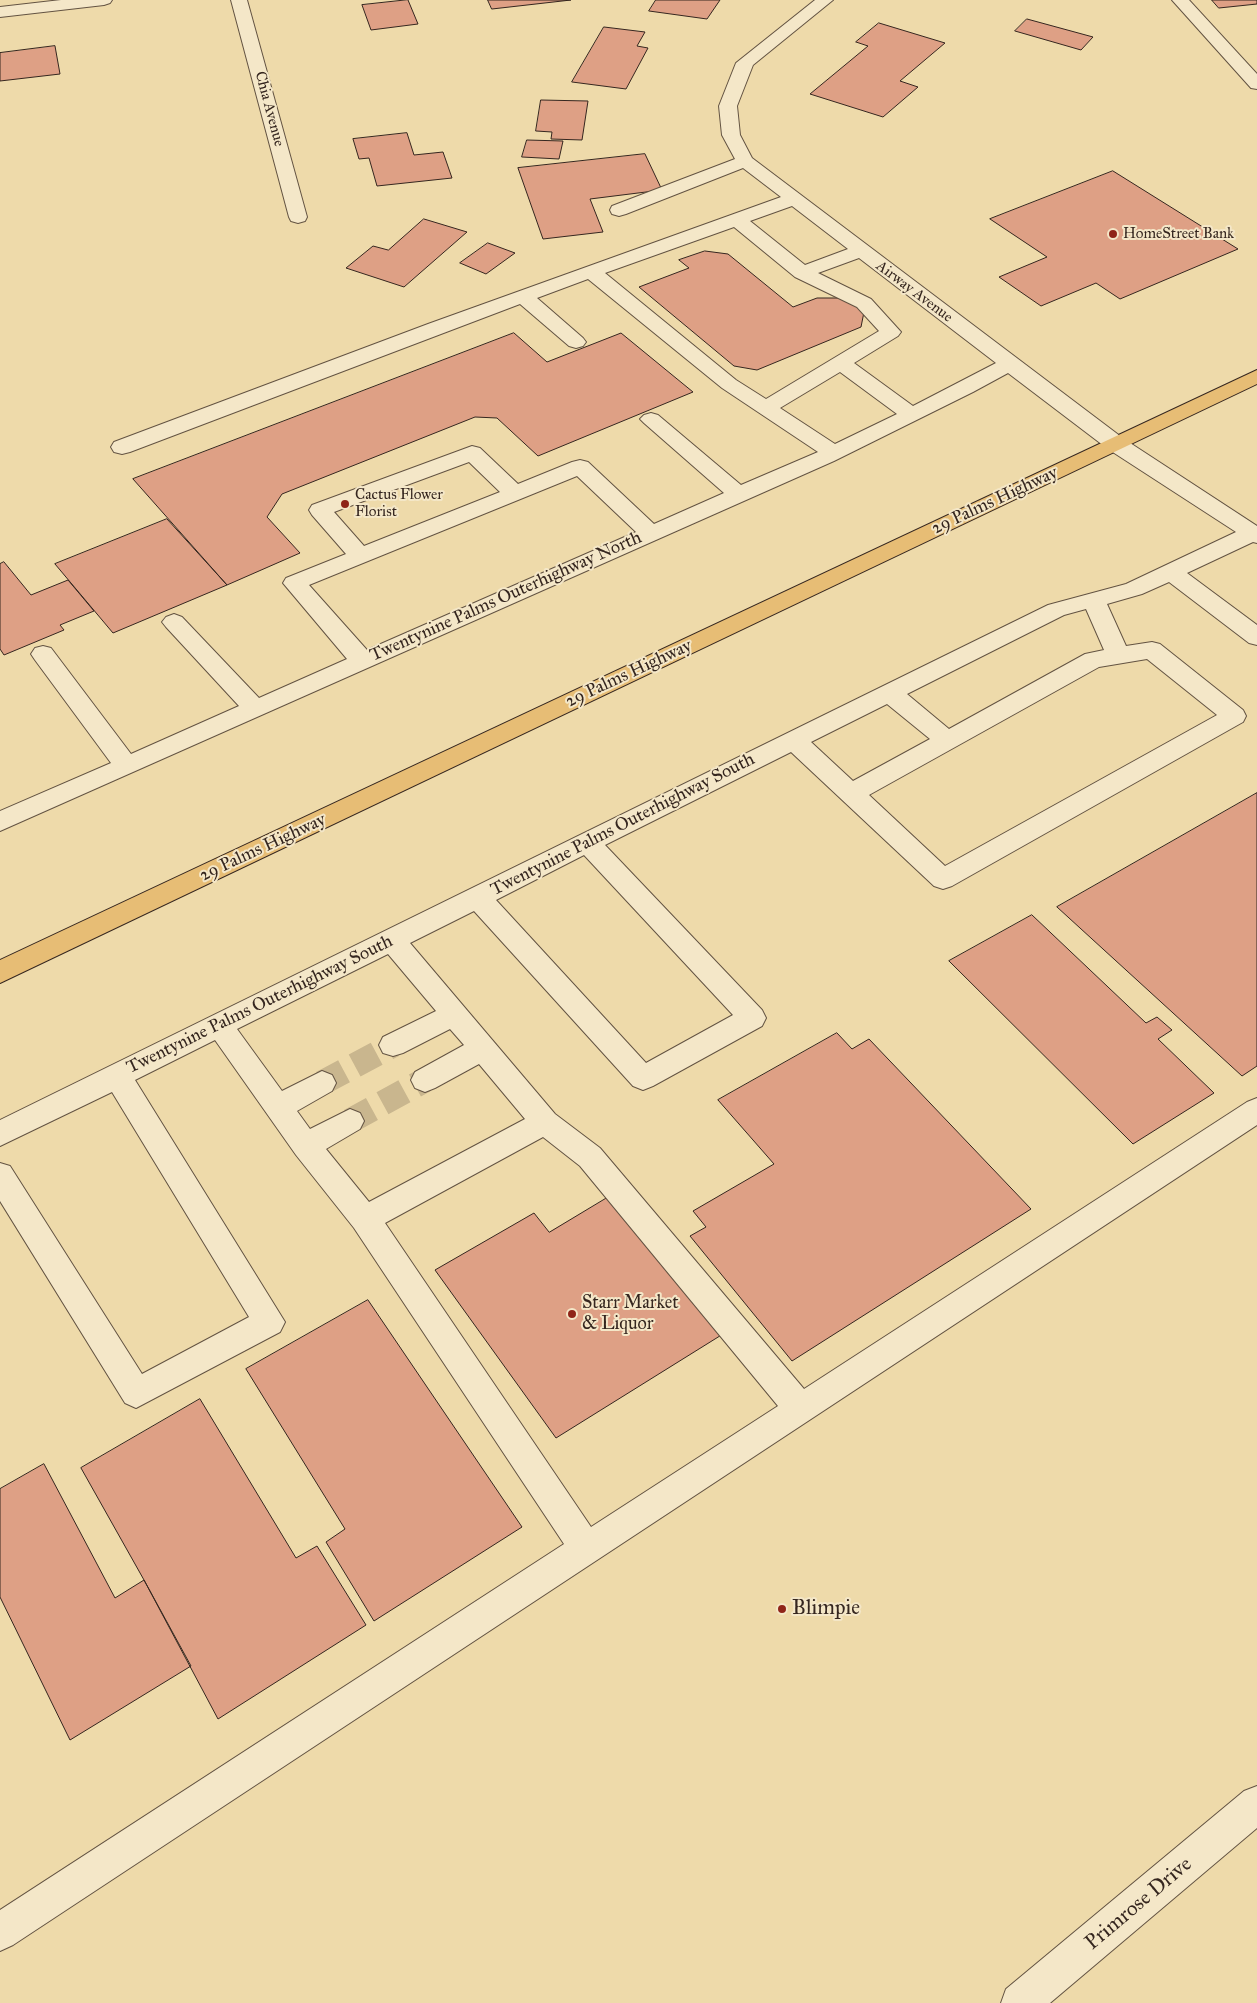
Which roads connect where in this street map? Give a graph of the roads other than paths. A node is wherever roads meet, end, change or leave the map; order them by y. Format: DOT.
graph roads {
  1 [pos="104,0"];
  2 [pos="239,0"];
  3 [pos="826,0"];
  4 [pos="1180,0"];
  5 [pos="0,12"];
  6 [pos="1257,84"];
  7 [pos="745,161"];
  8 [pos="793,200"];
  9 [pos="619,210"];
  10 [pos="298,217"];
  11 [pos="738,220"];
  12 [pos="860,251"];
  13 [pos="592,273"];
  14 [pos="802,273"];
  15 [pos="524,297"];
  16 [pos="576,342"];
  17 [pos="841,363"];
  18 [pos="1008,364"];
  19 [pos="1257,376"];
  20 [pos="766,408"];
  21 [pos="912,415"];
  22 [pos="651,419"];
  23 [pos="1116,444"];
  24 [pos="122,446"];
  25 [pos="833,452"];
  26 [pos="514,494"];
  27 [pos="738,494"];
  28 [pos="651,533"];
  29 [pos="1255,535"];
  30 [pos="360,556"];
  31 [pos="1171,572"];
  32 [pos="1094,600"];
  33 [pos="174,622"];
  34 [pos="1257,637"];
  35 [pos="43,654"];
  36 [pos="1118,656"];
  37 [pos="363,661"];
  38 [pos="890,693"];
  39 [pos="255,709"];
  40 [pos="793,740"];
  41 [pos="947,740"];
  42 [pos="127,766"];
  43 [pos="851,794"];
  44 [pos="2,817"];
  45 [pos="588,843"];
  46 [pos="478,898"];
  47 [pos="392,940"];
  48 [pos="0,972"];
  49 [pos="455,1014"];
  50 [pos="219,1025"];
  51 [pos="394,1045"];
  52 [pos="483,1048"];
  53 [pos="116,1076"];
  54 [pos="425,1080"];
  55 [pos="322,1083"];
  56 [pos="278,1107"];
  57 [pos="1257,1110"];
  58 [pos="350,1121"];
  59 [pos="545,1122"];
  60 [pos="0,1134"];
  61 [pos="306,1146"];
  62 [pos="0,1176"];
  63 [pos="364,1219"];
  64 [pos="800,1408"];
  65 [pos="586,1548"];
  66 [pos="1257,1804"];
  67 [pos="0,1932"];
  68 [pos="1020,2003"];
  1 -- 5 [label="street"];
  2 -- 10 [label="street, Chia Avenue"];
  3 -- 7 [label="street, Airway Avenue"];
  4 -- 6 [label="street"];
  7 -- 8 [label="street, Airway Avenue"];
  7 -- 9 [label="street"];
  8 -- 11 [label="street"];
  8 -- 12 [label="street, Airway Avenue"];
  11 -- 13 [label="street"];
  11 -- 14 [label="street"];
  12 -- 14 [label="street"];
  12 -- 18 [label="street, Airway Avenue"];
  13 -- 15 [label="street"];
  13 -- 20 [label="street"];
  14 -- 17 [label="street"];
  15 -- 16 [label="street"];
  15 -- 24 [label="street"];
  17 -- 20 [label="street"];
  17 -- 21 [label="street"];
  18 -- 21 [label="street, Twentynine Palms Outerhighway North"];
  18 -- 23 [label="street, Airway Avenue"];
  19 -- 23 [label="main road, 29 Palms Highway"];
  20 -- 25 [label="street"];
  21 -- 25 [label="street, Twentynine Palms Outerhighway North"];
  22 -- 27 [label="street"];
  23 -- 29 [label="street, Airway Avenue"];
  23 -- 48 [label="main road, 29 Palms Highway"];
  25 -- 27 [label="street, Twentynine Palms Outerhighway North"];
  26 -- 28 [label="street"];
  26 -- 30 [label="street"];
  26 -- 30 [label="street"];
  27 -- 28 [label="street, Twentynine Palms Outerhighway North"];
  28 -- 37 [label="street, Twentynine Palms Outerhighway North"];
  29 -- 31 [label="street, Twentynine Palms Outerhighway South"];
  30 -- 37 [label="street"];
  31 -- 32 [label="street, Twentynine Palms Outerhighway South"];
  31 -- 34 [label="street"];
  32 -- 36 [label="street"];
  32 -- 38 [label="street, Twentynine Palms Outerhighway South"];
  33 -- 39 [label="street"];
  35 -- 42 [label="street"];
  36 -- 41 [label="street"];
  36 -- 43 [label="street"];
  37 -- 39 [label="street, Twentynine Palms Outerhighway North"];
  38 -- 40 [label="street, Twentynine Palms Outerhighway South"];
  38 -- 41 [label="street"];
  39 -- 42 [label="street, Twentynine Palms Outerhighway North"];
  40 -- 43 [label="street"];
  40 -- 45 [label="street, Twentynine Palms Outerhighway South"];
  41 -- 43 [label="street"];
  42 -- 44 [label="street, Twentynine Palms Outerhighway North"];
  45 -- 46 [label="street, Twentynine Palms Outerhighway South"];
  45 -- 46 [label="street"];
  46 -- 47 [label="street, Twentynine Palms Outerhighway South"];
  47 -- 49 [label="street"];
  47 -- 50 [label="street, Twentynine Palms Outerhighway South"];
  49 -- 51 [label="street"];
  49 -- 52 [label="street"];
  50 -- 53 [label="street, Twentynine Palms Outerhighway South"];
  50 -- 56 [label="street"];
  52 -- 54 [label="street"];
  52 -- 59 [label="street"];
  53 -- 60 [label="street, Twentynine Palms Outerhighway South"];
  53 -- 62 [label="street"];
  55 -- 56 [label="street"];
  56 -- 61 [label="street"];
  57 -- 64 [label="street"];
  58 -- 61 [label="street"];
  59 -- 63 [label="street"];
  59 -- 64 [label="street"];
  61 -- 63 [label="street"];
  63 -- 65 [label="street"];
  64 -- 65 [label="street"];
  65 -- 67 [label="street"];
  66 -- 68 [label="street, Primrose Drive"];
}
